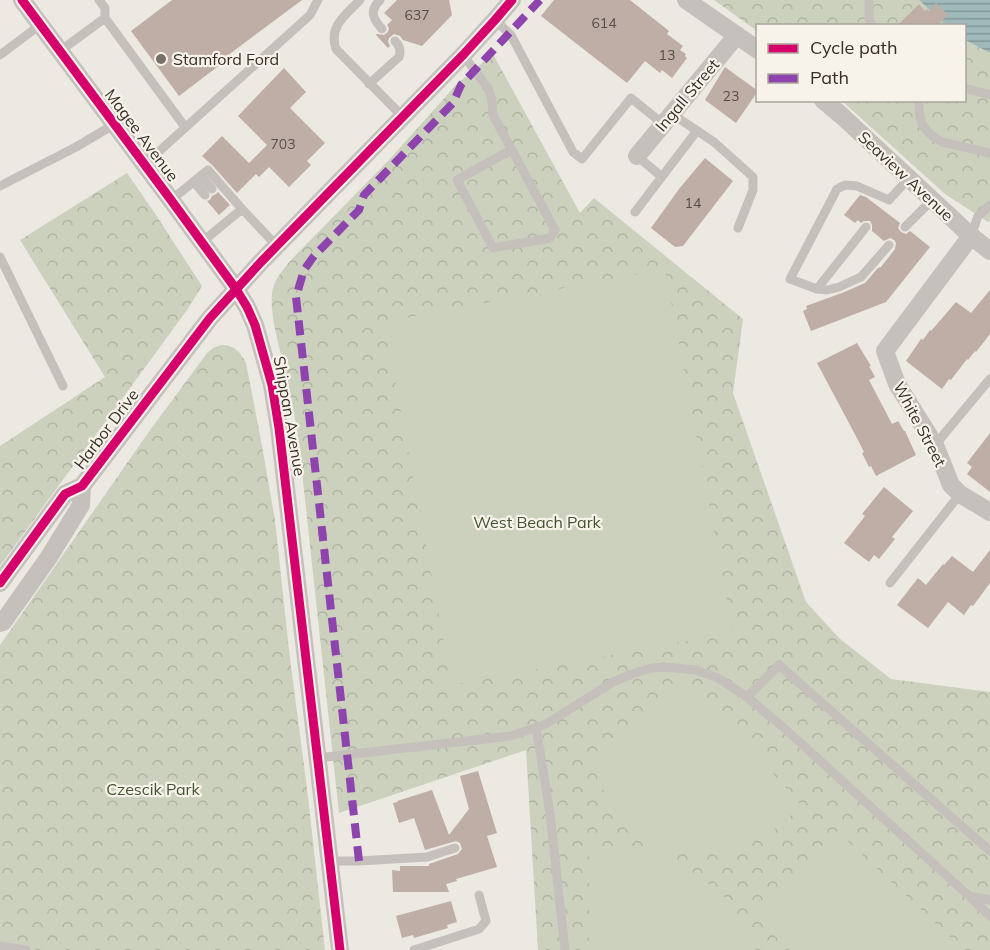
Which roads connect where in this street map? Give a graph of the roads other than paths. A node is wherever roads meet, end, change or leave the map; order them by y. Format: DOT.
graph roads {
  1 [pos="22,0"];
  2 [pos="99,0"];
  3 [pos="318,0"];
  4 [pos="360,0"];
  5 [pos="380,0"];
  6 [pos="512,0"];
  7 [pos="686,0"];
  8 [pos="869,0"];
  9 [pos="105,18"];
  10 [pos="495,20"];
  11 [pos="871,24"];
  12 [pos="40,25"];
  13 [pos="382,29"];
  14 [pos="737,35"];
  15 [pos="395,41"];
  16 [pos="756,49"];
  17 [pos="60,51"];
  18 [pos="0,55"];
  19 [pos="463,55"];
  20 [pos="369,84"];
  21 [pos="966,89"];
  22 [pos="990,95"];
  23 [pos="825,102"];
  24 [pos="919,102"];
  25 [pos="402,116"];
  26 [pos="668,119"];
  27 [pos="115,124"];
  28 [pos="185,127"];
  29 [pos="696,132"];
  30 [pos="511,150"];
  31 [pos="990,153"];
  32 [pos="638,156"];
  33 [pos="145,164"];
  34 [pos="662,177"];
  35 [pos="909,178"];
  36 [pos="197,179"];
  37 [pos="0,186"];
  38 [pos="208,192"];
  39 [pos="171,200"];
  40 [pos="889,200"];
  41 [pos="932,200"];
  42 [pos="990,205"];
  43 [pos="242,209"];
  44 [pos="881,209"];
  45 [pos="635,212"];
  46 [pos="866,227"];
  47 [pos="905,227"];
  48 [pos="738,228"];
  49 [pos="971,236"];
  50 [pos="202,242"];
  51 [pos="889,245"];
  52 [pos="277,246"];
  53 [pos="990,250"];
  54 [pos="0,257"];
  55 [pos="817,289"];
  56 [pos="236,290"];
  57 [pos="990,379"];
  58 [pos="63,386"];
  59 [pos="935,445"];
  60 [pos="82,486"];
  61 [pos="960,494"];
  62 [pos="990,512"];
  63 [pos="0,584"];
  64 [pos="890,584"];
  65 [pos="0,623"];
  66 [pos="747,697"];
  67 [pos="537,727"];
  68 [pos="318,759"];
  69 [pos="455,848"];
  70 [pos="990,851"];
  71 [pos="330,861"];
  72 [pos="479,895"];
  73 [pos="969,896"];
  74 [pos="990,900"];
  75 [pos="990,916"];
  76 [pos="0,946"];
  77 [pos="26,950"];
  78 [pos="340,950"];
  79 [pos="414,950"];
  80 [pos="565,950"];
  1 -- 12 [label="street, Magee Avenue"];
  2 -- 9 [label="lane"];
  3 -- 28 [label="lane"];
  4 -- 20 [label="lane"];
  5 -- 13 [label="lane"];
  6 -- 10 [label="street"];
  7 -- 14 [label="street"];
  8 -- 11 [label="lane"];
  9 -- 17 [label="lane"];
  9 -- 28 [label="lane"];
  10 -- 19 [label="street"];
  10 -- 26 [label="lane"];
  12 -- 17 [label="street, Magee Avenue"];
  12 -- 18 [label="lane"];
  14 -- 16 [label="street"];
  14 -- 26 [label="street, Ingall Street"];
  15 -- 20 [label="lane"];
  17 -- 27 [label="street, Magee Avenue"];
  19 -- 25 [label="street"];
  19 -- 30 [label="lane"];
  20 -- 25 [label="lane"];
  21 -- 22 [label="lane"];
  23 -- 35 [label="street, Seaview Avenue"];
  24 -- 31 [label="lane"];
  25 -- 52 [label="street"];
  26 -- 29 [label="lane"];
  26 -- 32 [label="street, Ingall Street"];
  27 -- 33 [label="street, Magee Avenue"];
  27 -- 37 [label="lane"];
  28 -- 33 [label="lane"];
  29 -- 34 [label="lane"];
  29 -- 48 [label="lane"];
  30 -- 30 [label="lane"];
  32 -- 34 [label="lane"];
  33 -- 39 [label="street, Magee Avenue"];
  34 -- 45 [label="lane"];
  35 -- 40 [label="lane"];
  35 -- 41 [label="street, Seaview Avenue"];
  36 -- 38 [label="lane"];
  36 -- 39 [label="lane"];
  36 -- 43 [label="lane"];
  39 -- 50 [label="street, Magee Avenue"];
  40 -- 44 [label="lane"];
  40 -- 55 [label="lane"];
  41 -- 47 [label="lane"];
  41 -- 49 [label="street, Seaview Avenue"];
  42 -- 49 [label="lane"];
  43 -- 50 [label="lane"];
  43 -- 52 [label="lane"];
  46 -- 55 [label="lane"];
  49 -- 53 [label="street, Seaview Avenue"];
  49 -- 59 [label="street, White Street"];
  50 -- 56 [label="street, Magee Avenue"];
  51 -- 55 [label="lane"];
  52 -- 56 [label="street"];
  54 -- 58 [label="lane"];
  56 -- 60 [label="street, Harbor Drive"];
  56 -- 68 [label="street, Shippan Avenue"];
  57 -- 59 [label="lane"];
  59 -- 61 [label="street, White Street"];
  60 -- 63 [label="street, Harbor Drive"];
  60 -- 65 [label="street, Harbor Drive"];
  61 -- 62 [label="street, White Street"];
  61 -- 64 [label="lane"];
  66 -- 67 [label="lane"];
  66 -- 70 [label="lane"];
  66 -- 73 [label="lane"];
  67 -- 68 [label="lane"];
  67 -- 80 [label="lane"];
  68 -- 71 [label="street, Shippan Avenue"];
  69 -- 71 [label="lane"];
  71 -- 78 [label="street, Shippan Avenue"];
  72 -- 79 [label="lane"];
  73 -- 74 [label="lane"];
  73 -- 75 [label="lane"];
  76 -- 77 [label="lane"];
}
